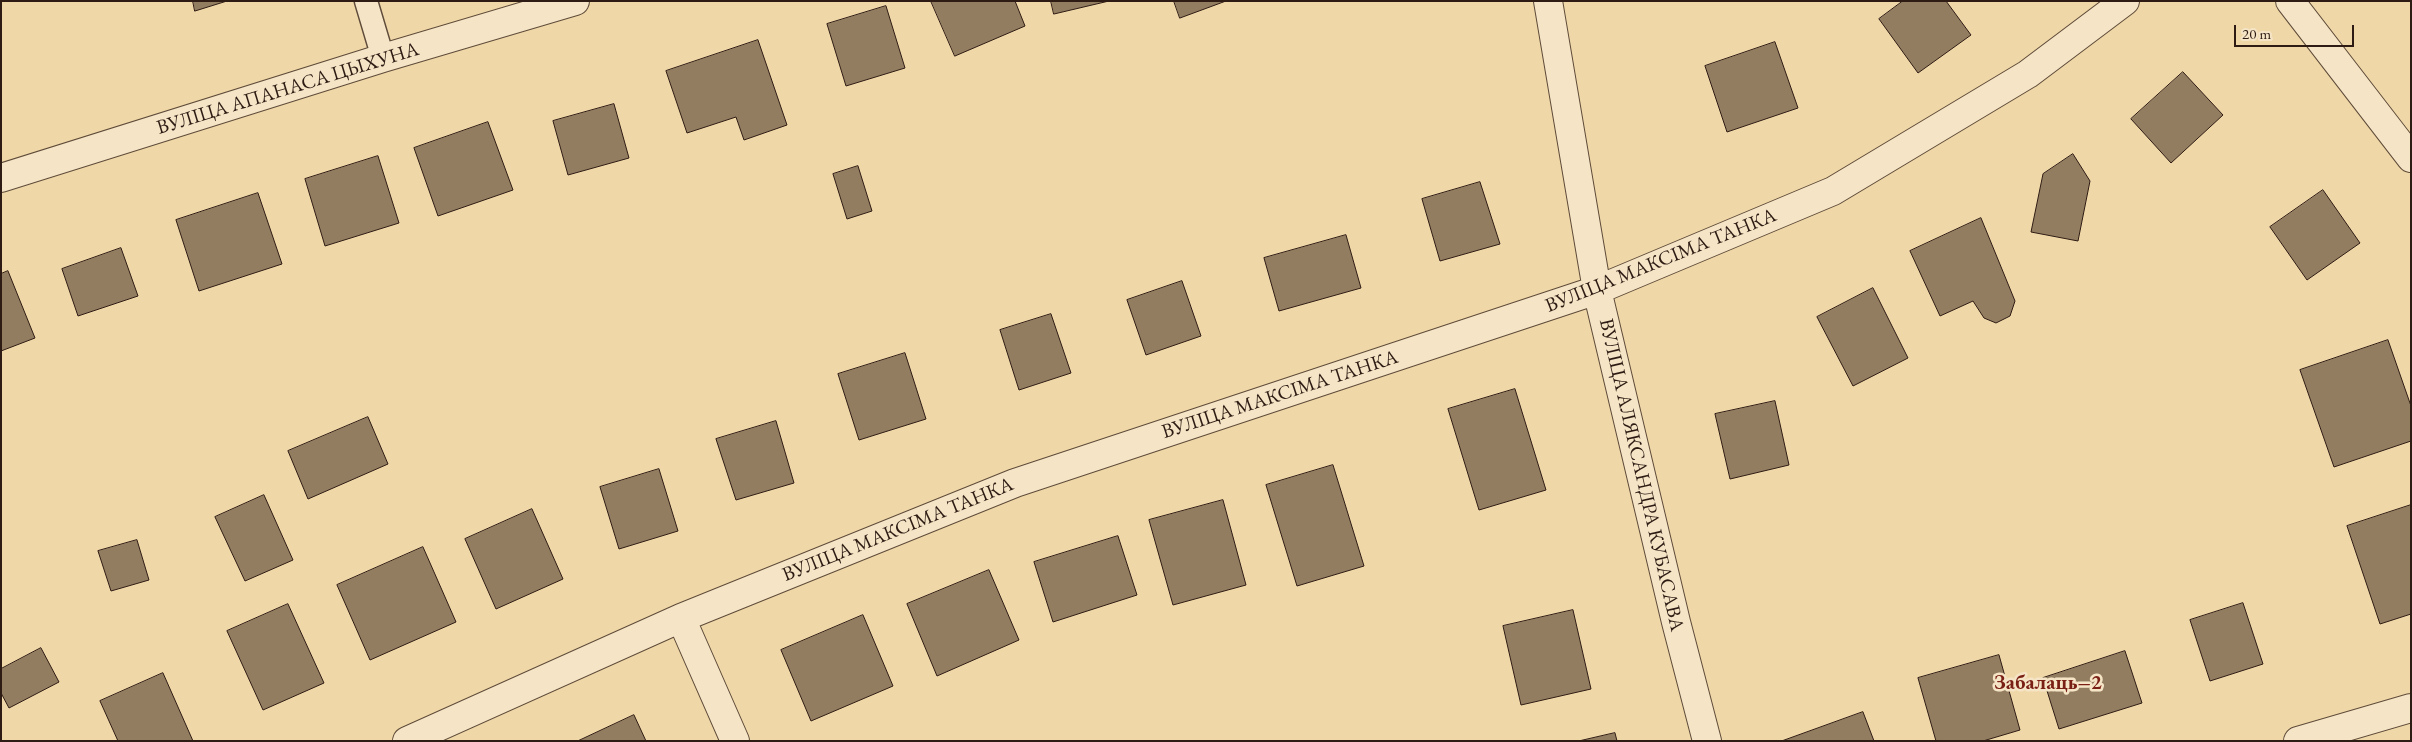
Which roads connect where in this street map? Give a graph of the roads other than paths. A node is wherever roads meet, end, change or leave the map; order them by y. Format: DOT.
graph roads {
  1 [pos="366,1"];
  2 [pos="575,1"];
  3 [pos="1548,1"];
  4 [pos="2125,1"];
  5 [pos="2290,1"];
  6 [pos="383,58"];
  7 [pos="2411,158"];
  8 [pos="1,178"];
  9 [pos="1597,290"];
  10 [pos="680,618"];
  11 [pos="2411,708"];
  12 [pos="407,741"];
  13 [pos="735,741"];
  14 [pos="1707,741"];
  15 [pos="2298,741"];
  1 -- 6 [label="lane"];
  2 -- 6 [label="street, ВУЛІЦА АПАНАСА ЦЫХУНА"];
  3 -- 9 [label="street, ВУЛІЦА АЛЯКСАНДРА КУБАСАВА"];
  4 -- 9 [label="street, ВУЛІЦА МАКСІМА ТАНКА"];
  5 -- 7 [label="street"];
  6 -- 8 [label="street, ВУЛІЦА АПАНАСА ЦЫХУНА"];
  9 -- 10 [label="street, ВУЛІЦА МАКСІМА ТАНКА"];
  9 -- 14 [label="street, ВУЛІЦА АЛЯКСАНДРА КУБАСАВА"];
  10 -- 12 [label="street, ВУЛІЦА МАКСІМА ТАНКА"];
  10 -- 13 [label="street"];
  11 -- 15 [label="street"];
}
